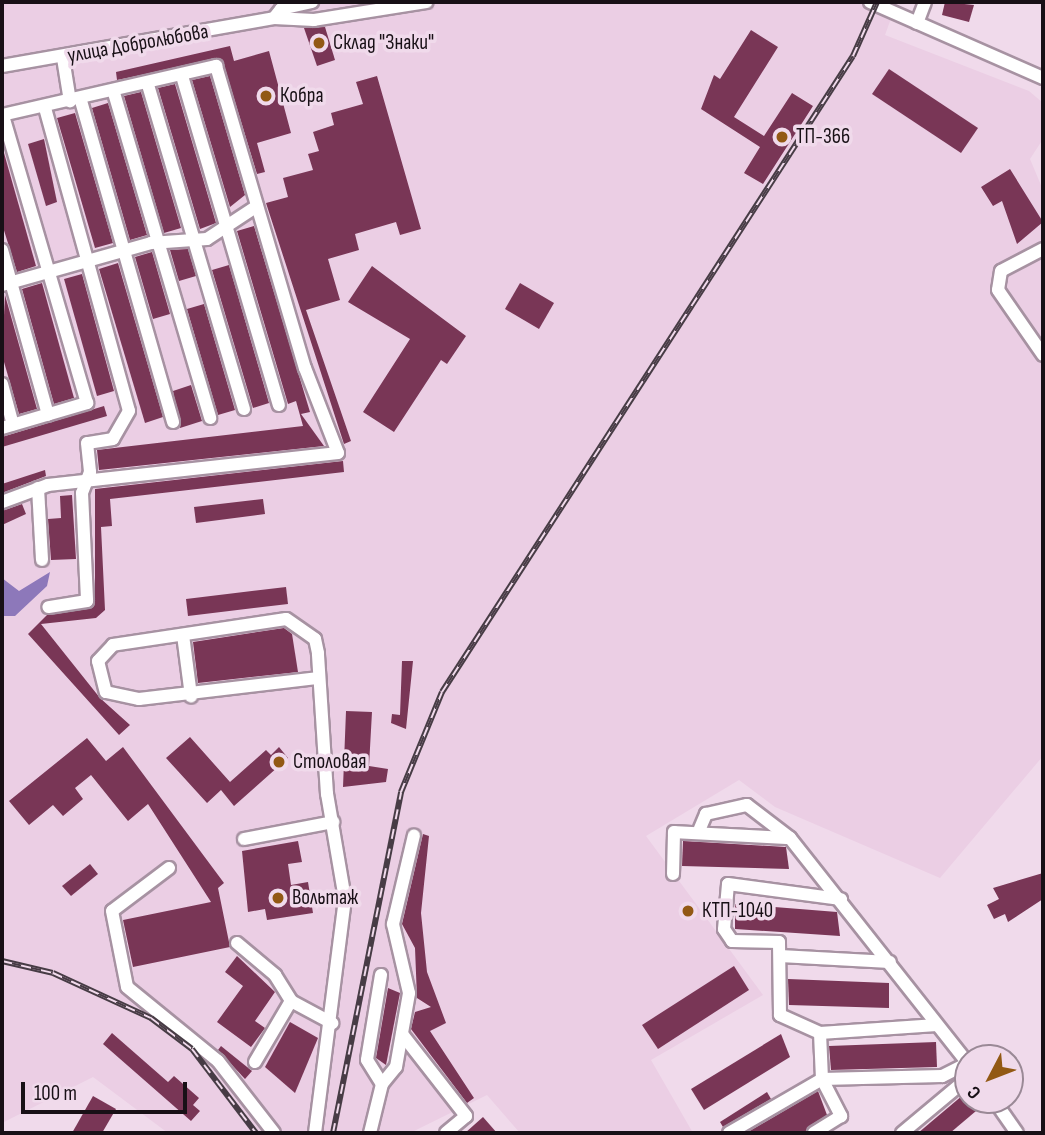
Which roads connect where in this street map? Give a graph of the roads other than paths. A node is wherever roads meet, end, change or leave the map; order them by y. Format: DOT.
graph roads {
  1 [pos="312,2"];
  2 [pos="428,2"];
  3 [pos="870,2"];
  4 [pos="925,2"];
  5 [pos="274,18"];
  6 [pos="916,23"];
  7 [pos="63,58"];
  8 [pos="2,66"];
  9 [pos="182,76"];
  10 [pos="1043,78"];
  11 [pos="148,85"];
  12 [pos="114,93"];
  13 [pos="75,101"];
  14 [pos="46,108"];
  15 [pos="3,116"];
  16 [pos="257,206"];
  17 [pos="227,228"];
  18 [pos="194,239"];
  19 [pos="159,243"];
  20 [pos="1043,249"];
  21 [pos="2,250"];
  22 [pos="124,251"];
  23 [pos="90,261"];
  24 [pos="49,272"];
  25 [pos="6,284"];
  26 [pos="1043,355"];
  27 [pos="2,384"];
  28 [pos="279,405"];
  29 [pos="244,409"];
  30 [pos="48,415"];
  31 [pos="210,418"];
  32 [pos="173,422"];
  33 [pos="8,427"];
  34 [pos="87,481"];
  35 [pos="38,488"];
  36 [pos="2,502"];
  37 [pos="42,560"];
  38 [pos="48,607"];
  39 [pos="183,635"];
  40 [pos="319,678"];
  41 [pos="191,696"];
  42 [pos="334,822"];
  43 [pos="698,833"];
  44 [pos="414,835"];
  45 [pos="790,838"];
  46 [pos="244,839"];
  47 [pos="169,868"];
  48 [pos="673,874"];
  49 [pos="841,899"];
  50 [pos="237,943"];
  51 [pos="780,956"];
  52 [pos="890,962"];
  53 [pos="380,975"];
  54 [pos="291,1001"];
  55 [pos="332,1023"];
  56 [pos="937,1025"];
  57 [pos="820,1033"];
  58 [pos="402,1034"];
  59 [pos="255,1062"];
  60 [pos="822,1079"];
  61 [pos="383,1084"];
  62 [pos="954,1090"];
  63 [pos="1004,1114"];
  64 [pos="274,1133"];
  65 [pos="315,1133"];
  66 [pos="370,1133"];
  67 [pos="446,1133"];
  68 [pos="729,1133"];
  69 [pos="814,1133"];
  70 [pos="902,1133"];
  71 [pos="1017,1133"];
  1 -- 5 [label="street, улица Добролюбова"];
  2 -- 5 [label="street, улица Добролюбова"];
  3 -- 6 [label="street"];
  4 -- 6 [label="street"];
  5 -- 7 [label="street, улица Добролюбова"];
  6 -- 10 [label="street"];
  7 -- 8 [label="street, улица Добролюбова"];
  7 -- 13 [label="street"];
  9 -- 11 [label="street"];
  9 -- 16 [label="street"];
  9 -- 17 [label="street"];
  11 -- 12 [label="street"];
  11 -- 18 [label="street"];
  12 -- 13 [label="street"];
  12 -- 19 [label="street"];
  13 -- 14 [label="street"];
  13 -- 22 [label="street"];
  14 -- 15 [label="street"];
  14 -- 23 [label="street"];
  15 -- 24 [label="street"];
  16 -- 17 [label="street"];
  16 -- 34 [label="street"];
  17 -- 18 [label="street"];
  17 -- 28 [label="street"];
  18 -- 19 [label="street"];
  18 -- 29 [label="street"];
  19 -- 22 [label="street"];
  19 -- 31 [label="street"];
  20 -- 26 [label="street"];
  21 -- 25 [label="street"];
  22 -- 23 [label="street"];
  22 -- 32 [label="street"];
  23 -- 24 [label="street"];
  23 -- 34 [label="street"];
  24 -- 25 [label="street"];
  24 -- 30 [label="street"];
  25 -- 30 [label="street"];
  27 -- 33 [label="street"];
  30 -- 33 [label="street"];
  34 -- 35 [label="street"];
  34 -- 38 [label="street"];
  35 -- 36 [label="street"];
  35 -- 37 [label="street"];
  39 -- 40 [label="street"];
  39 -- 41 [label="street"];
  39 -- 41 [label="street"];
  40 -- 41 [label="street"];
  40 -- 42 [label="street"];
  42 -- 46 [label="street"];
  42 -- 55 [label="street"];
  43 -- 45 [label="street"];
  43 -- 45 [label="street"];
  43 -- 48 [label="street"];
  44 -- 58 [label="street"];
  45 -- 49 [label="street"];
  47 -- 64 [label="street"];
  49 -- 51 [label="street"];
  49 -- 52 [label="street"];
  50 -- 54 [label="street"];
  51 -- 52 [label="street"];
  51 -- 57 [label="street"];
  52 -- 56 [label="street"];
  53 -- 61 [label="street"];
  54 -- 55 [label="street"];
  54 -- 59 [label="street"];
  55 -- 65 [label="street"];
  56 -- 57 [label="street"];
  56 -- 60 [label="street"];
  57 -- 60 [label="street"];
  58 -- 61 [label="street"];
  58 -- 67 [label="street"];
  60 -- 68 [label="street"];
  60 -- 69 [label="street"];
  61 -- 66 [label="street"];
  62 -- 70 [label="street"];
  63 -- 71 [label="street"];
}
